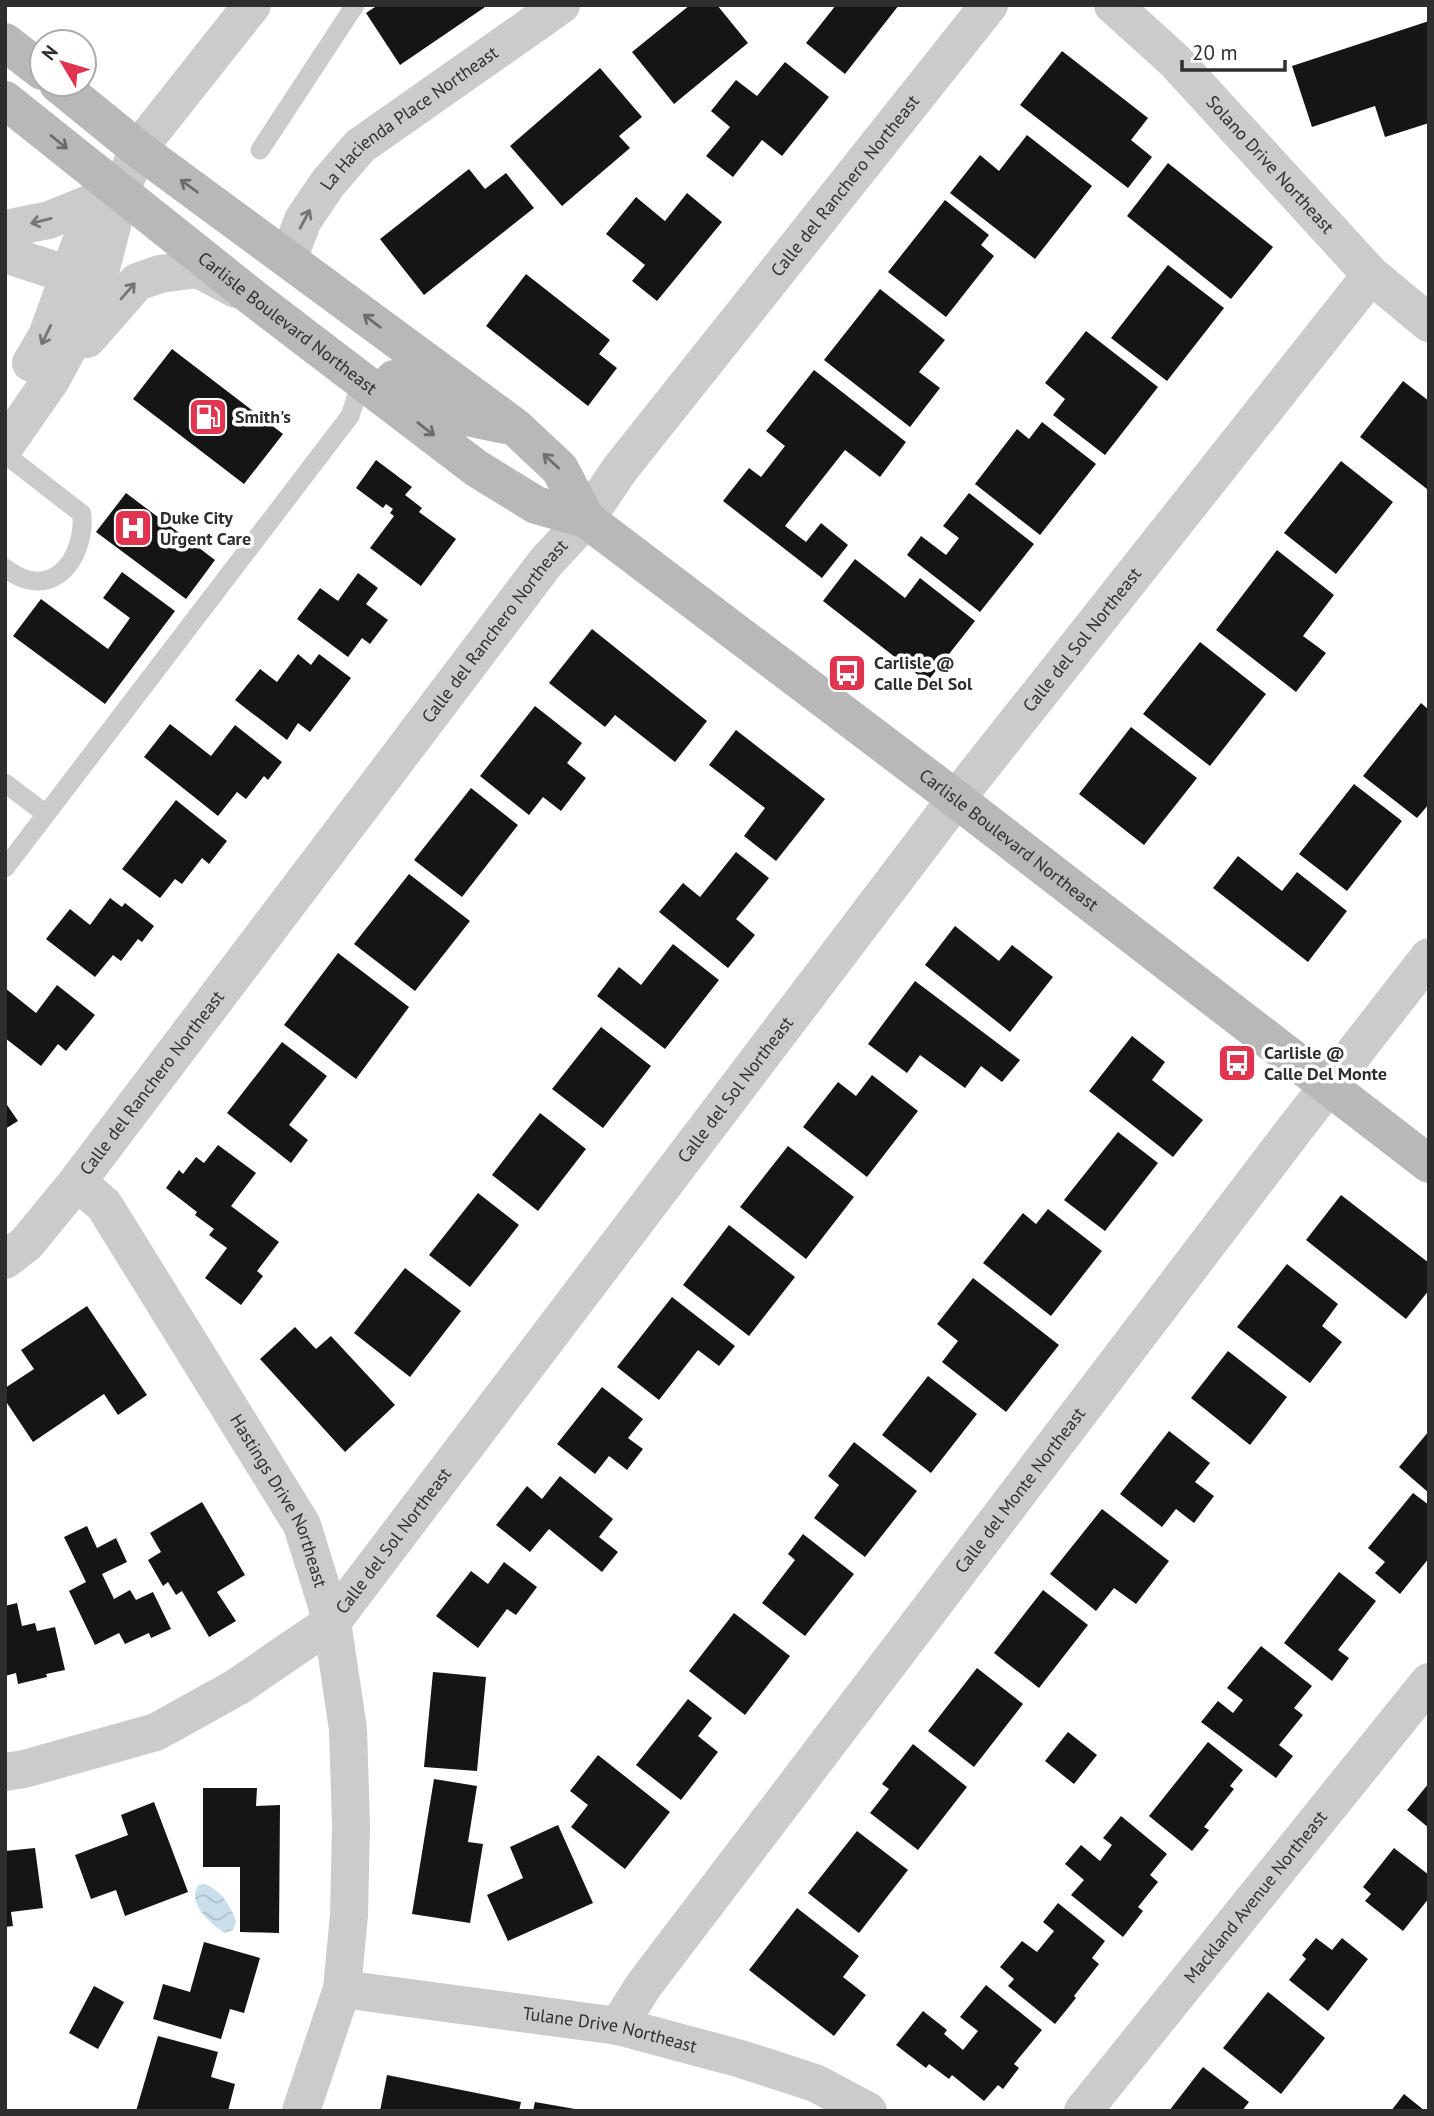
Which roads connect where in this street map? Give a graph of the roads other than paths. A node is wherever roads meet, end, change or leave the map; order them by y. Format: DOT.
graph roads {
  1 [pos="252,5"];
  2 [pos="355,5"];
  3 [pos="561,5"];
  4 [pos="989,5"];
  5 [pos="1114,5"];
  6 [pos="5,42"];
  7 [pos="28,60"];
  8 [pos="75,98"];
  9 [pos="6,101"];
  10 [pos="138,149"];
  11 [pos="260,150"];
  12 [pos="121,191"];
  13 [pos="5,229"];
  14 [pos="5,254"];
  15 [pos="288,259"];
  16 [pos="69,275"];
  17 [pos="1371,275"];
  18 [pos="252,297"];
  19 [pos="1429,323"];
  20 [pos="51,380"];
  21 [pos="362,380"];
  22 [pos="5,402"];
  23 [pos="514,426"];
  24 [pos="5,446"];
  25 [pos="5,454"];
  26 [pos="586,519"];
  27 [pos="5,568"];
  28 [pos="5,782"];
  29 [pos="957,799"];
  30 [pos="46,814"];
  31 [pos="5,867"];
  32 [pos="1429,957"];
  33 [pos="1328,1086"];
  34 [pos="1429,1164"];
  35 [pos="77,1182"];
  36 [pos="5,1260"];
  37 [pos="332,1622"];
  38 [pos="1429,1682"];
  39 [pos="5,1772"];
  40 [pos="342,1989"];
  41 [pos="618,2026"];
  42 [pos="302,2111"];
  43 [pos="868,2111"];
  44 [pos="1083,2111"];
  1 -- 10 [label="street"];
  2 -- 11 [label="lane"];
  15 -- 3 [label="street, La Hacienda Place Northeast, one-way"];
  4 -- 26 [label="street, Calle del Ranchero Northeast"];
  5 -- 17 [label="street, Solano Drive Northeast"];
  6 -- 7 [label="main road"];
  8 -- 10 [label="main road, Carlisle Boulevard Northeast"];
  9 -- 12 [label="main road, Carlisle Boulevard Northeast, one-way"];
  10 -- 12 [label="street"];
  15 -- 10 [label="main road, Carlisle Boulevard Northeast, one-way"];
  12 -- 13 [label="street, one-way"];
  12 -- 16 [label="street"];
  12 -- 18 [label="main road, Carlisle Boulevard Northeast"];
  12 -- 20 [label="street"];
  14 -- 16 [label="street"];
  23 -- 15 [label="main road, Carlisle Boulevard Northeast, one-way"];
  16 -- 22 [label="street, one-way"];
  17 -- 19 [label="street, Solano Drive Northeast"];
  17 -- 29 [label="street, Calle del Sol Northeast"];
  20 -- 18 [label="street, one-way"];
  18 -- 21 [label="main road, Carlisle Boulevard Northeast"];
  20 -- 24 [label="street"];
  21 -- 23 [label="main road"];
  21 -- 26 [label="main road, Carlisle Boulevard Northeast, one-way"];
  21 -- 30 [label="lane"];
  26 -- 23 [label="main road, Carlisle Boulevard Northeast, one-way"];
  25 -- 27 [label="lane"];
  26 -- 29 [label="main road, Carlisle Boulevard Northeast"];
  26 -- 35 [label="street, Calle del Ranchero Northeast"];
  28 -- 30 [label="lane"];
  29 -- 33 [label="main road, Carlisle Boulevard Northeast"];
  29 -- 37 [label="street, Calle del Sol Northeast"];
  30 -- 31 [label="lane"];
  32 -- 33 [label="street, Calle del Monte Northeast"];
  33 -- 34 [label="main road, Carlisle Boulevard Northeast"];
  33 -- 41 [label="street, Calle del Monte Northeast"];
  35 -- 36 [label="street, Calle del Ranchero Northeast"];
  35 -- 37 [label="street, Hastings Drive Northeast"];
  37 -- 39 [label="street, Calle del Sol Northeast"];
  37 -- 40 [label="street, Hastings Drive Northeast"];
  38 -- 44 [label="street, Mackland Avenue Northeast"];
  40 -- 41 [label="street, Tulane Drive Northeast"];
  40 -- 42 [label="street, Hastings Drive Northeast"];
  41 -- 43 [label="street, Tulane Drive Northeast"];
}
